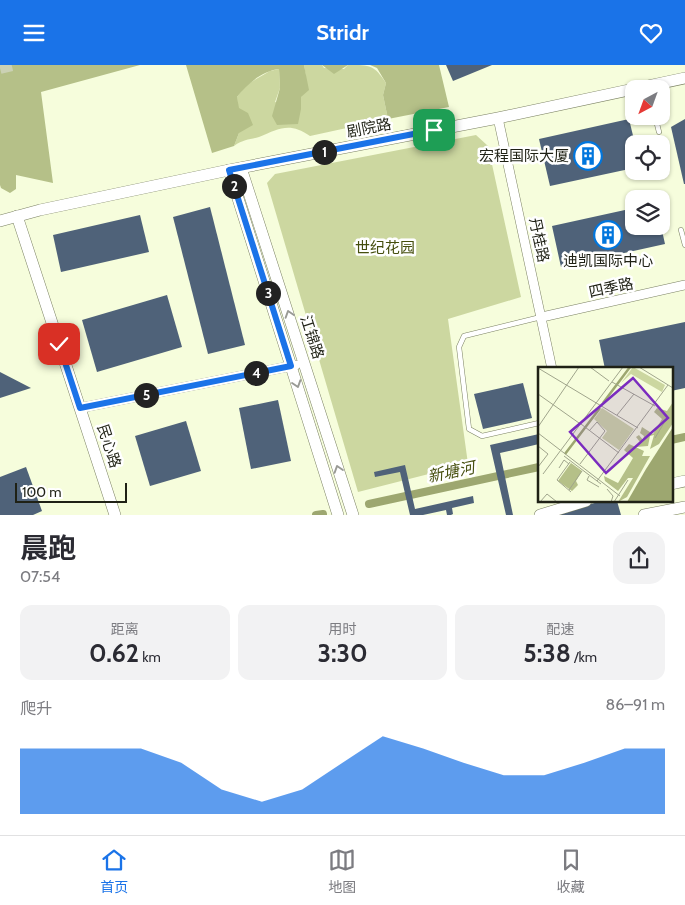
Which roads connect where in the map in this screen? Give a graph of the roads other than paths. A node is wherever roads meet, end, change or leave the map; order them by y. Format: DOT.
graph roads {
  1 [pos="685,78"];
  2 [pos="670,82"];
  3 [pos="625,92"];
  4 [pos="498,118"];
  5 [pos="657,125"];
  6 [pos="659,132"];
  7 [pos="235,169"];
  8 [pos="17,216"];
  9 [pos="0,221"];
  10 [pos="681,230"];
  11 [pos="685,245"];
  12 [pos="685,285"];
  13 [pos="542,317"];
  14 [pos="305,362"];
  15 [pos="291,366"];
  16 [pos="552,367"];
  17 [pos="80,408"];
  18 [pos="538,423"];
  19 [pos="685,481"];
  20 [pos="672,483"];
  21 [pos="578,503"];
  22 [pos="685,507"];
  23 [pos="115,515"];
  24 [pos="338,515"];
  25 [pos="353,515"];
  26 [pos="540,515"];
  27 [pos="644,515"];
  1 -- 2 [label="street, 剧院路"];
  3 -- 4 [label="street, 剧院路"];
  4 -- 7 [label="street, 剧院路"];
  4 -- 13 [label="street, 丹桂路"];
  5 -- 6 [label="lane"];
  7 -- 8 [label="street, 剧院路"];
  14 -- 7 [label="street, 江锦路, one-way"];
  7 -- 15 [label="street, 江锦路"];
  8 -- 9 [label="street, 剧院路"];
  8 -- 17 [label="street, 民心路"];
  10 -- 11 [label="lane"];
  12 -- 13 [label="street, 四季路"];
  13 -- 16 [label="street, 丹桂路"];
  13 -- 18 [label="lane"];
  14 -- 15 [label="street"];
  25 -- 14 [label="street, 江锦路, one-way"];
  15 -- 17 [label="street"];
  15 -- 24 [label="street, 江锦路, one-way"];
  17 -- 23 [label="street, 民心路"];
  19 -- 20 [label="street"];
  21 -- 26 [label="street"];
  22 -- 27 [label="street"];
}
